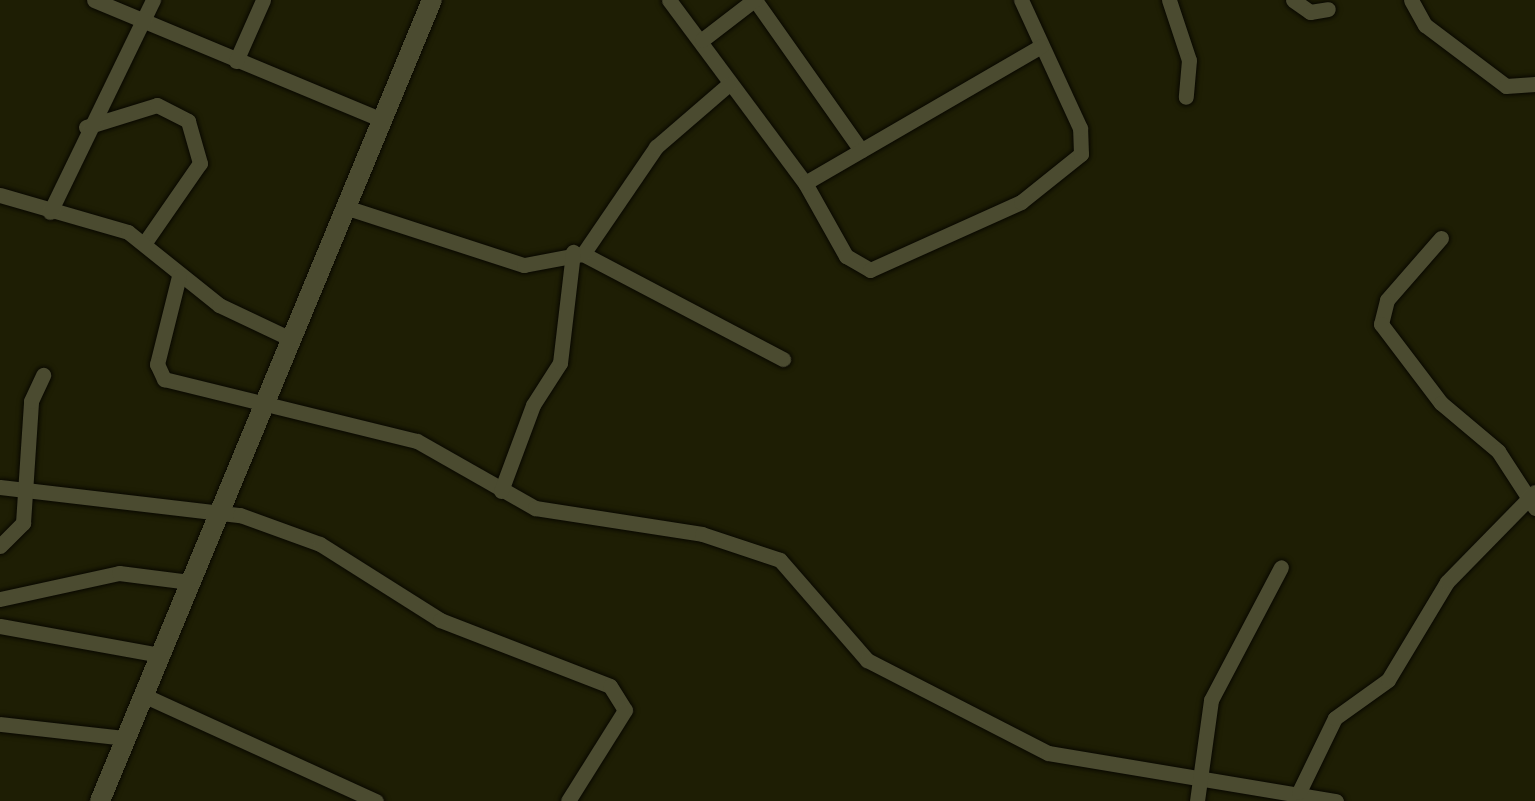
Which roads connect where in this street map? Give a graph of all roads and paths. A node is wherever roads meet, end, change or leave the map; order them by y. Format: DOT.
graph roads {
  1 [pos="94,0"];
  2 [pos="153,0"];
  3 [pos="263,0"];
  4 [pos="432,0"];
  5 [pos="670,0"];
  6 [pos="754,0"];
  7 [pos="1021,0"];
  8 [pos="1168,0"];
  9 [pos="1293,0"];
  10 [pos="1411,0"];
  11 [pos="1328,10"];
  12 [pos="141,22"];
  13 [pos="702,40"];
  14 [pos="1041,46"];
  15 [pos="236,60"];
  16 [pos="730,84"];
  17 [pos="1535,84"];
  18 [pos="1186,97"];
  19 [pos="382,120"];
  20 [pos="86,127"];
  21 [pos="861,150"];
  22 [pos="805,183"];
  23 [pos="0,196"];
  24 [pos="346,207"];
  25 [pos="50,212"];
  26 [pos="1442,238"];
  27 [pos="144,244"];
  28 [pos="578,253"];
  29 [pos="179,276"];
  30 [pos="291,339"];
  31 [pos="783,359"];
  32 [pos="43,375"];
  33 [pos="262,406"];
  34 [pos="0,487"];
  35 [pos="28,490"];
  36 [pos="501,492"];
  37 [pos="1533,500"];
  38 [pos="219,510"];
  39 [pos="0,546"];
  40 [pos="1281,567"];
  41 [pos="189,582"];
  42 [pos="0,599"];
  43 [pos="0,626"];
  44 [pos="159,656"];
  45 [pos="142,695"];
  46 [pos="0,724"];
  47 [pos="125,738"];
  48 [pos="1200,781"];
  49 [pos="1298,792"];
  50 [pos="100,801"];
  51 [pos="376,801"];
  52 [pos="568,801"];
  53 [pos="1197,801"];
  54 [pos="1336,801"];
  1 -- 12 [label="street"];
  2 -- 12 [label="street"];
  3 -- 15 [label="street"];
  4 -- 19 [label="street"];
  5 -- 13 [label="street"];
  6 -- 13 [label="street"];
  6 -- 21 [label="street"];
  7 -- 14 [label="street"];
  8 -- 18 [label="street"];
  9 -- 11 [label="street"];
  10 -- 17 [label="street"];
  12 -- 15 [label="street"];
  12 -- 20 [label="street"];
  13 -- 16 [label="street"];
  14 -- 21 [label="street"];
  14 -- 22 [label="street"];
  15 -- 19 [label="street"];
  16 -- 22 [label="street"];
  16 -- 28 [label="street"];
  19 -- 24 [label="street"];
  20 -- 25 [label="street"];
  20 -- 27 [label="street"];
  21 -- 22 [label="street"];
  23 -- 25 [label="street"];
  24 -- 28 [label="street"];
  24 -- 30 [label="street"];
  25 -- 27 [label="street"];
  26 -- 37 [label="street"];
  27 -- 29 [label="street"];
  28 -- 31 [label="street"];
  28 -- 36 [label="street"];
  29 -- 30 [label="street"];
  29 -- 33 [label="street"];
  30 -- 33 [label="street"];
  32 -- 35 [label="street"];
  33 -- 36 [label="street"];
  33 -- 38 [label="street"];
  34 -- 35 [label="street"];
  35 -- 38 [label="street"];
  35 -- 39 [label="street"];
  36 -- 48 [label="street"];
  37 -- 49 [label="street"];
  38 -- 41 [label="street"];
  38 -- 52 [label="street"];
  40 -- 48 [label="street"];
  41 -- 42 [label="street"];
  41 -- 44 [label="street"];
  43 -- 44 [label="street"];
  44 -- 45 [label="street"];
  45 -- 47 [label="street"];
  45 -- 51 [label="street"];
  46 -- 47 [label="street"];
  47 -- 50 [label="street"];
  48 -- 49 [label="street"];
  48 -- 53 [label="street"];
  49 -- 54 [label="street"];
}
